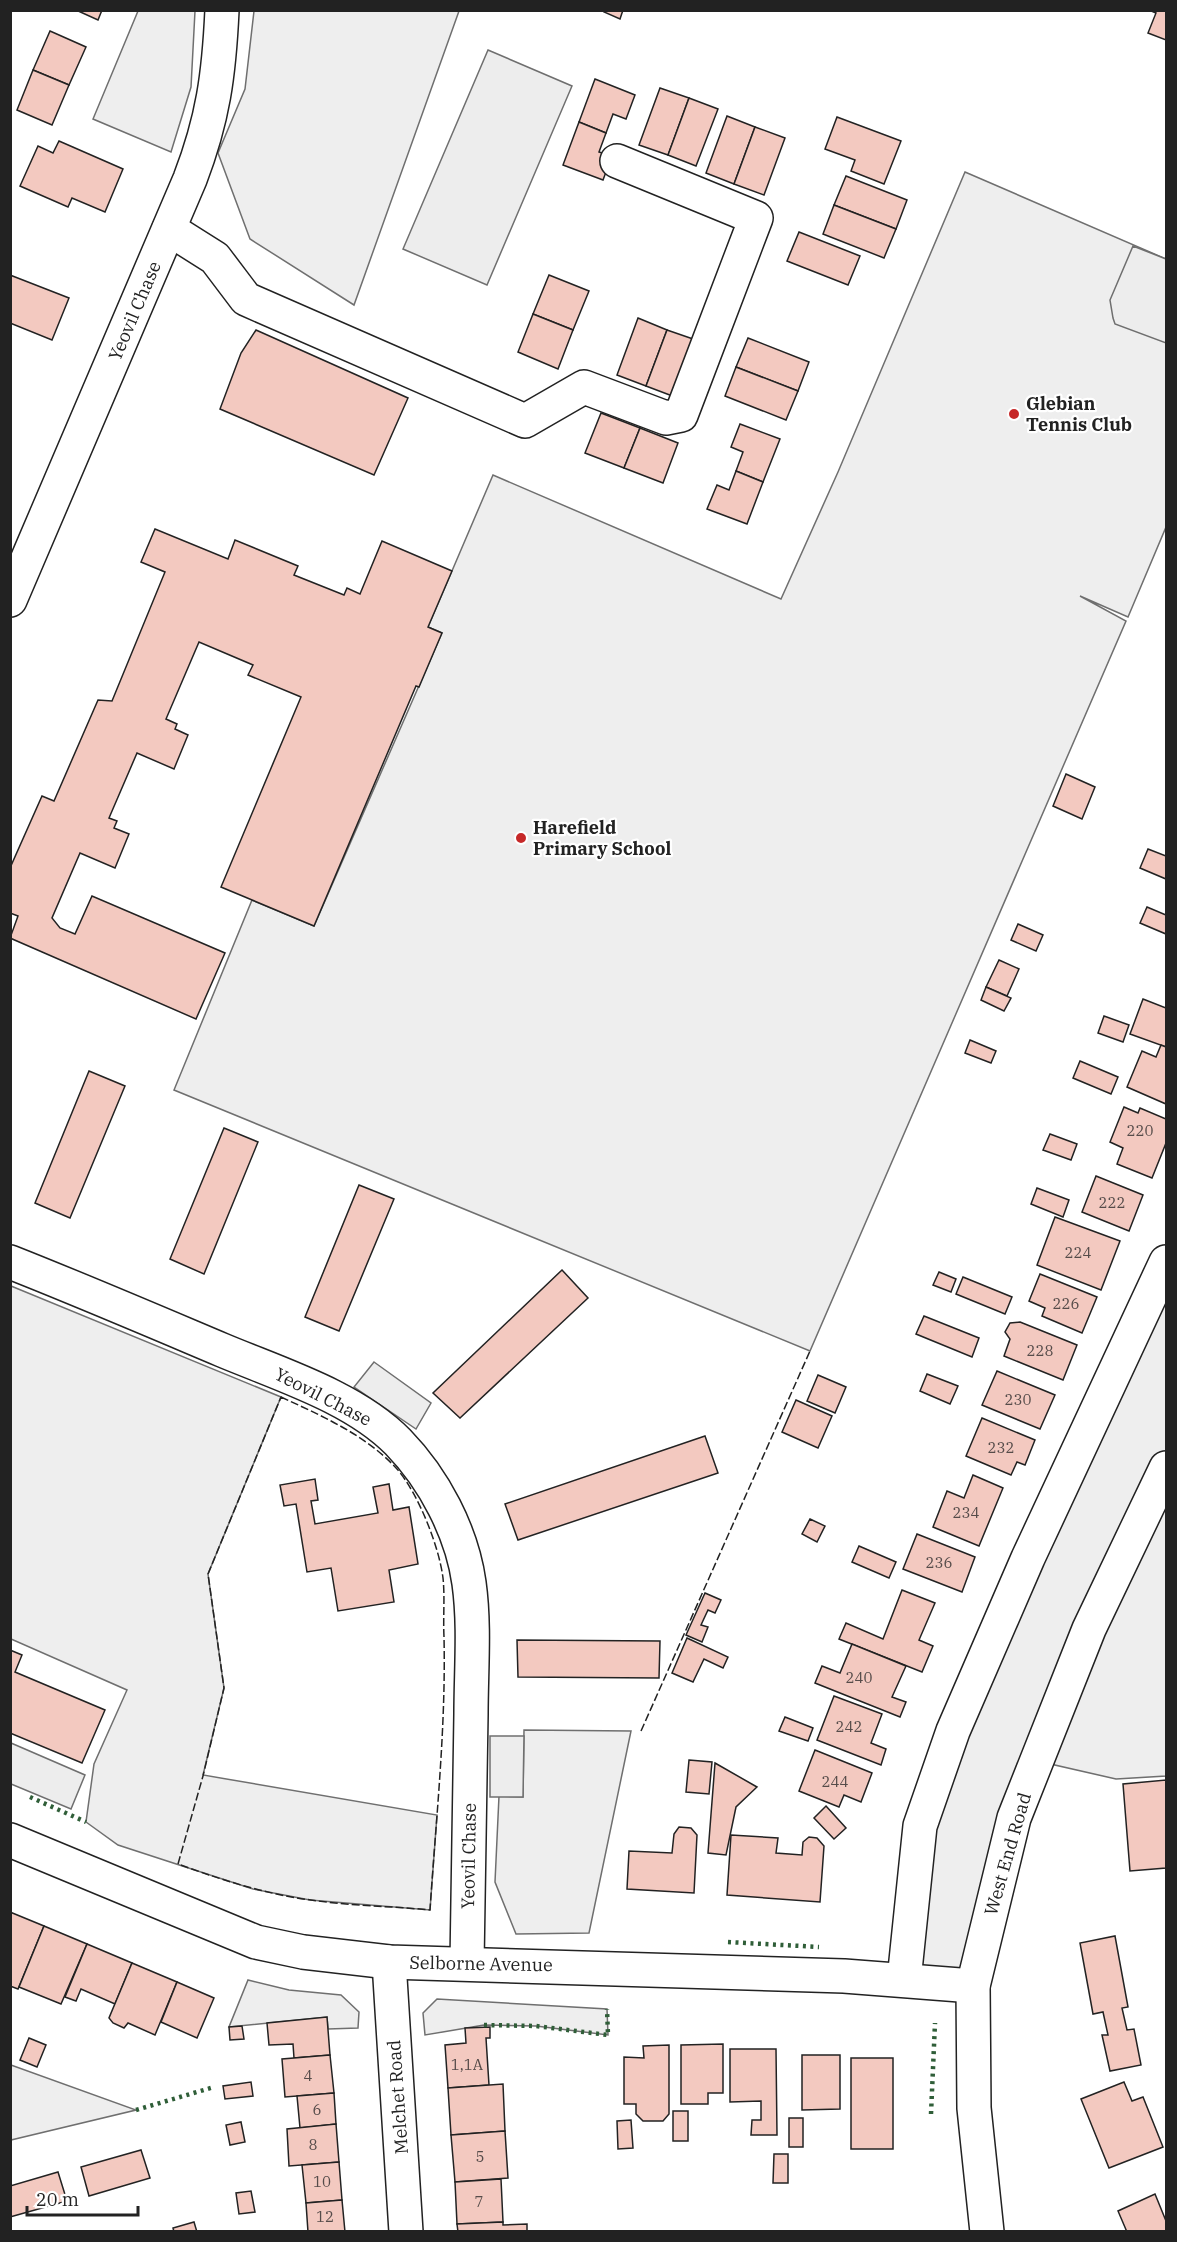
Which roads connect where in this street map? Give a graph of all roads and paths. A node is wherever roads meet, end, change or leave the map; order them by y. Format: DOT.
graph roads {
  1 [pos="222,10"];
  2 [pos="617,161"];
  3 [pos="169,229"];
  4 [pos="10,600"];
  5 [pos="10,1262"];
  6 [pos="1167,1262"];
  7 [pos="1167,1468"];
  8 [pos="10,1840"];
  9 [pos="389,1962"];
  10 [pos="467,1963"];
  11 [pos="904,1980"];
  12 [pos="974,1986"];
  13 [pos="406,2232"];
  14 [pos="987,2232"];
  1 -- 3 [label="street, Yeovil Chase"];
  2 -- 3 [label="street"];
  3 -- 4 [label="street, Yeovil Chase"];
  5 -- 10 [label="street, Yeovil Chase"];
  6 -- 11 [label="street"];
  7 -- 12 [label="street, West End Road"];
  8 -- 9 [label="street, Selborne Avenue"];
  9 -- 10 [label="street, Selborne Avenue"];
  9 -- 13 [label="street, Melchet Road"];
  10 -- 11 [label="street, Selborne Avenue"];
  11 -- 12 [label="street, Selborne Avenue"];
  12 -- 14 [label="street, West End Road"];
}
